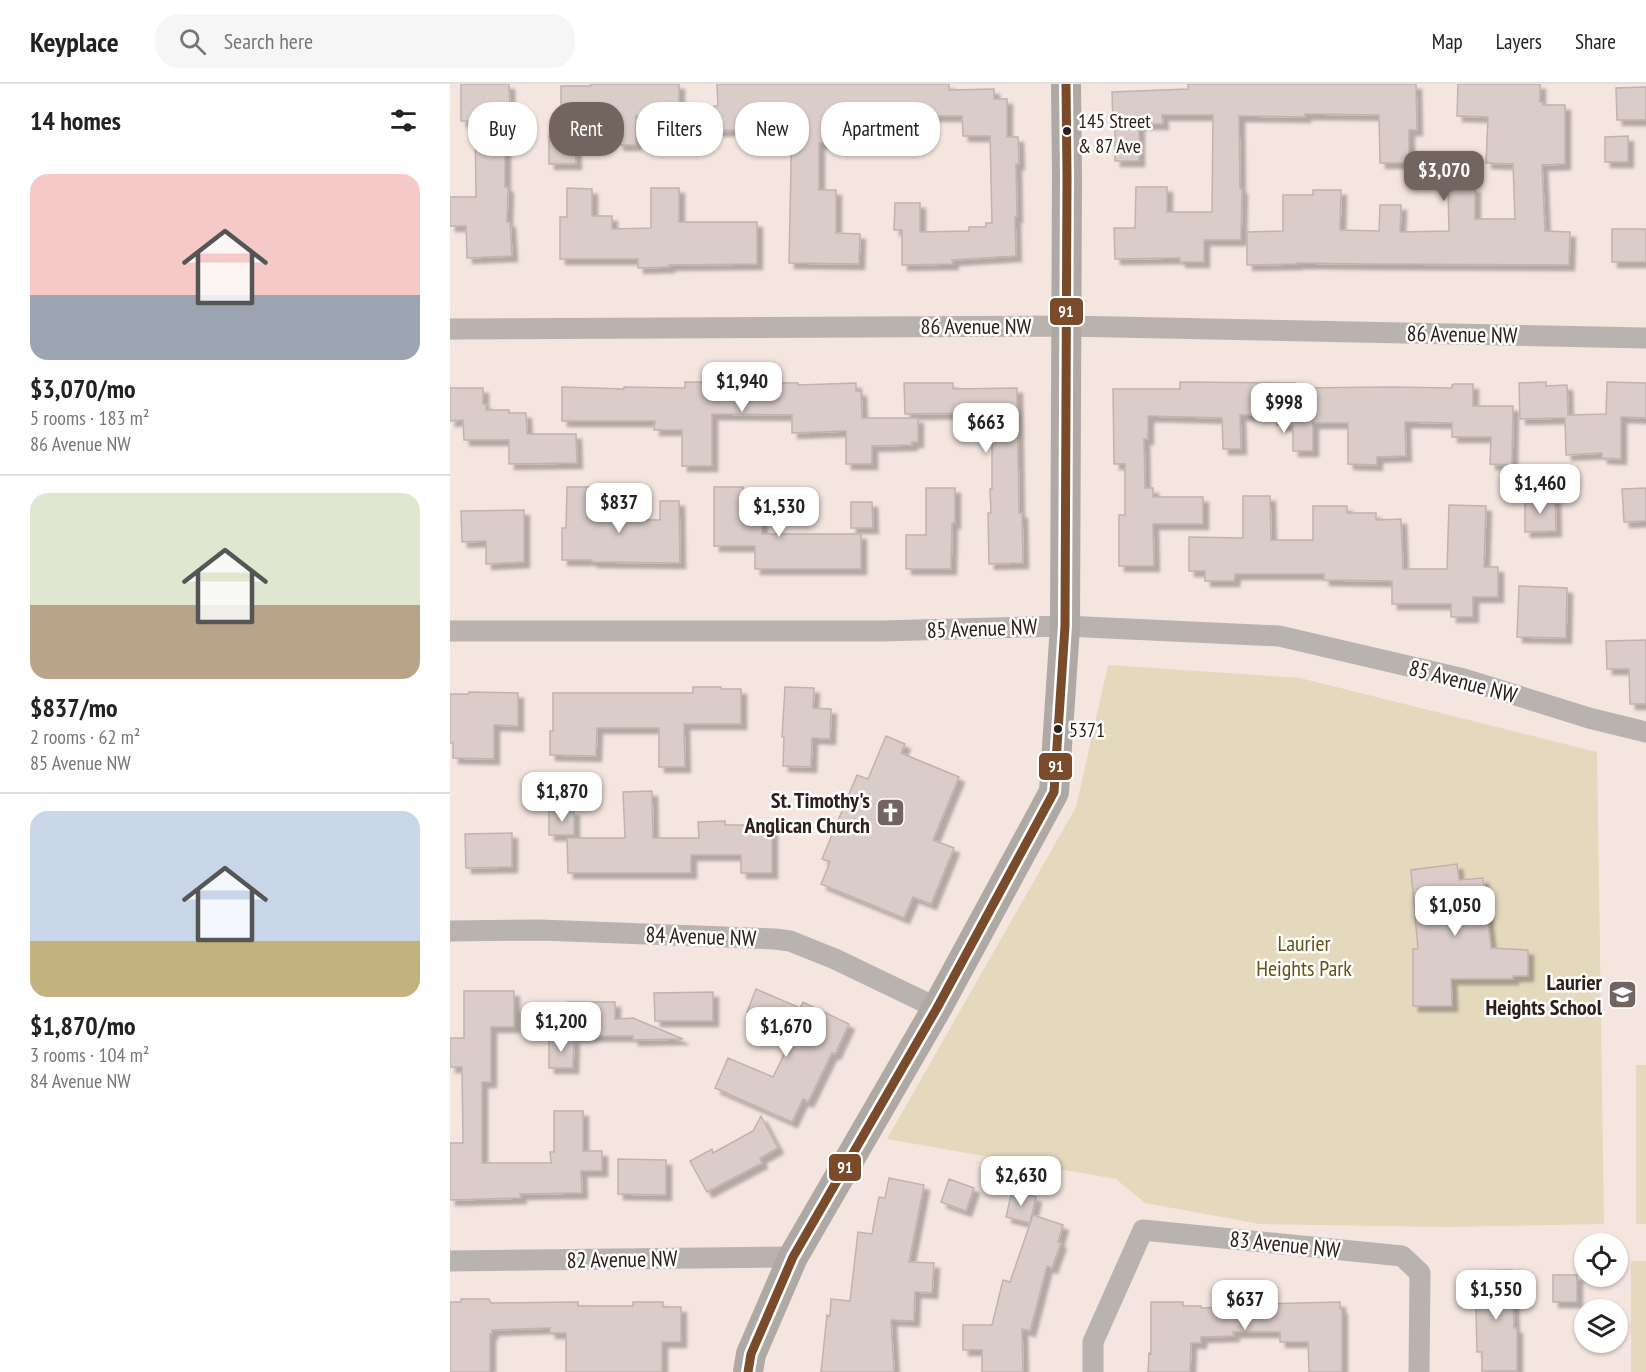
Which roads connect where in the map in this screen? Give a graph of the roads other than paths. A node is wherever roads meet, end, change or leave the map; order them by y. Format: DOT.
graph roads {
  1 [pos="1066,84"];
  2 [pos="1065,326"];
  3 [pos="450,329"];
  4 [pos="1646,338"];
  5 [pos="1065,626"];
  6 [pos="450,631"];
  7 [pos="1646,732"];
  8 [pos="450,931"];
  9 [pos="937,1008"];
  10 [pos="793,1257"];
  11 [pos="450,1261"];
  12 [pos="748,1372"];
  13 [pos="1093,1372"];
  14 [pos="1419,1372"];
  1 -- 2 [label="street"];
  2 -- 3 [label="street, 86 Avenue NW"];
  2 -- 4 [label="street, 86 Avenue NW"];
  2 -- 5 [label="street"];
  5 -- 6 [label="street, 85 Avenue NW"];
  5 -- 7 [label="street, 85 Avenue NW"];
  5 -- 9 [label="street"];
  8 -- 9 [label="street, 84 Avenue NW"];
  9 -- 10 [label="street"];
  10 -- 11 [label="street, 82 Avenue NW"];
  10 -- 12 [label="street"];
  13 -- 14 [label="street, 83 Avenue NW"];
}
